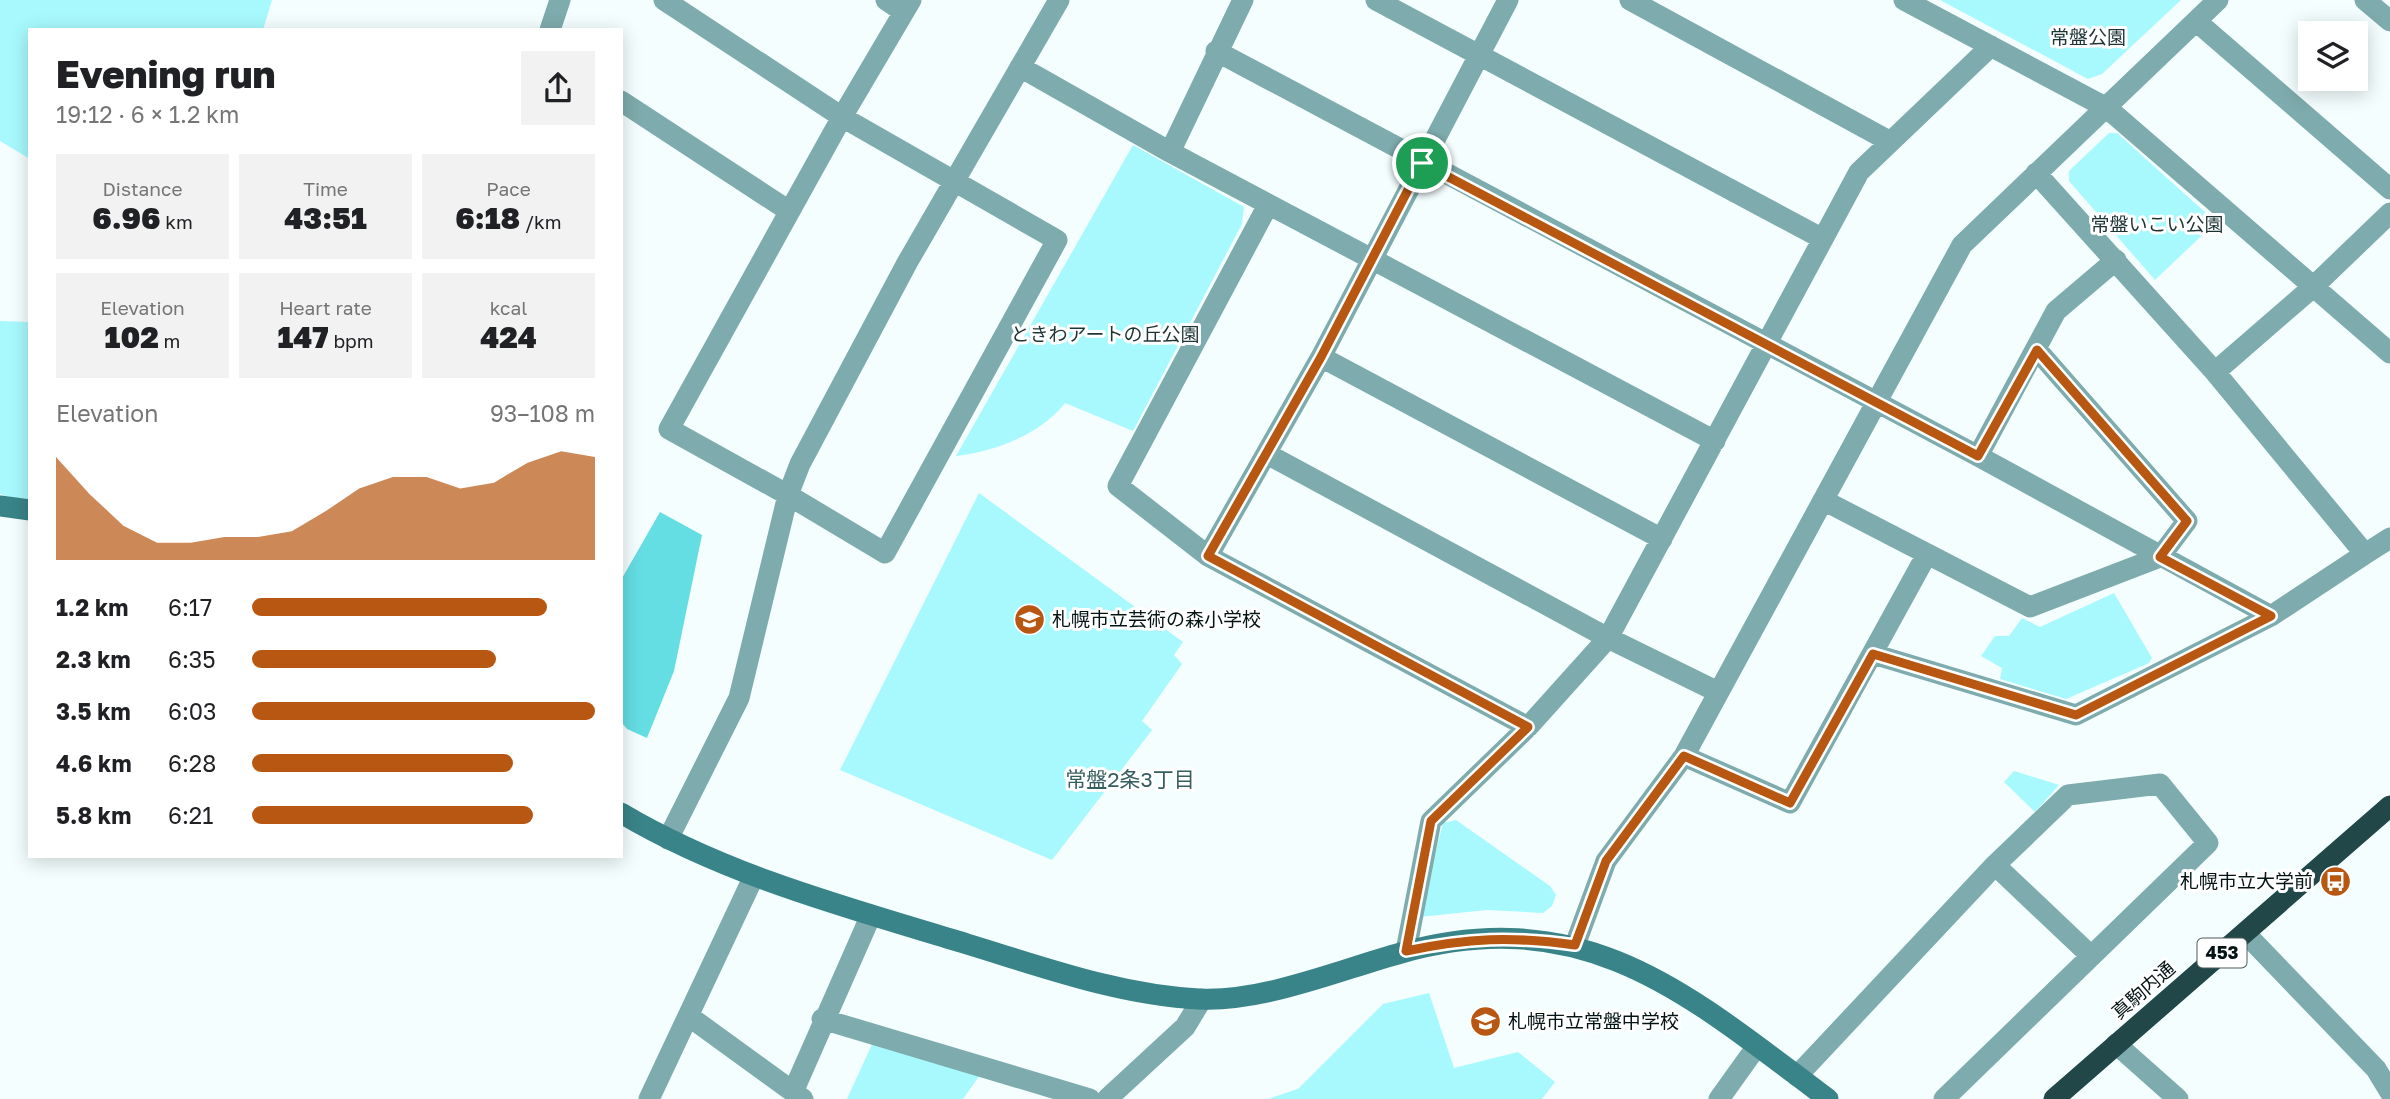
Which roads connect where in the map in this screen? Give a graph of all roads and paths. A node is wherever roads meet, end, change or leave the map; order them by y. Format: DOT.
graph roads {
  1 [pos="560,0"];
  2 [pos="664,0"];
  3 [pos="1059,0"];
  4 [pos="1243,0"];
  5 [pos="1376,0"];
  6 [pos="1508,0"];
  7 [pos="1630,0"];
  8 [pos="1904,0"];
  9 [pos="2218,0"];
  10 [pos="2365,0"];
  11 [pos="900,4"];
  12 [pos="2196,21"];
  13 [pos="2390,21"];
  14 [pos="551,28"];
  15 [pos="1991,46"];
  16 [pos="1216,51"];
  17 [pos="1479,55"];
  18 [pos="1020,67"];
  19 [pos="623,102"];
  20 [pos="2107,108"];
  21 [pos="842,117"];
  22 [pos="1889,141"];
  23 [pos="1170,152"];
  24 [pos="1422,163"];
  25 [pos="2036,173"];
  26 [pos="953,182"];
  27 [pos="2390,189"];
  28 [pos="1268,205"];
  29 [pos="789,212"];
  30 [pos="2390,213"];
  31 [pos="1823,239"];
  32 [pos="1372,259"];
  33 [pos="2116,260"];
  34 [pos="2313,287"];
  35 [pos="1766,346"];
  36 [pos="2037,350"];
  37 [pos="2390,353"];
  38 [pos="1321,357"];
  39 [pos="2215,372"];
  40 [pos="1876,403"];
  41 [pos="1715,441"];
  42 [pos="1267,453"];
  43 [pos="1978,456"];
  44 [pos="788,495"];
  45 [pos="1824,500"];
  46 [pos="0,506"];
  47 [pos="28,510"];
  48 [pos="2390,538"];
  49 [pos="1662,539"];
  50 [pos="1927,554"];
  51 [pos="2365,554"];
  52 [pos="1208,556"];
  53 [pos="2160,557"];
  54 [pos="2271,616"];
  55 [pos="1608,638"];
  56 [pos="1873,654"];
  57 [pos="1718,692"];
  58 [pos="1528,727"];
  59 [pos="1684,756"];
  60 [pos="2390,806"];
  61 [pos="623,814"];
  62 [pos="668,839"];
  63 [pos="1995,865"];
  64 [pos="754,876"];
  65 [pos="871,915"];
  66 [pos="2245,933"];
  67 [pos="1575,945"];
  68 [pos="1406,951"];
  69 [pos="2090,955"];
  70 [pos="1202,999"];
  71 [pos="690,1017"];
  72 [pos="822,1019"];
  73 [pos="2116,1044"];
  74 [pos="1757,1046"];
  75 [pos="1797,1076"];
  76 [pos="2390,1092"];
  77 [pos="798,1095"];
  78 [pos="649,1099"];
  79 [pos="1090,1099"];
  80 [pos="1107,1099"];
  81 [pos="1719,1099"];
  82 [pos="1828,1099"];
  83 [pos="1944,1099"];
  84 [pos="2054,1099"];
  85 [pos="2178,1099"];
  1 -- 14 [label="street"];
  2 -- 21 [label="street"];
  3 -- 18 [label="street"];
  4 -- 16 [label="street"];
  5 -- 17 [label="street"];
  6 -- 17 [label="street"];
  7 -- 22 [label="street"];
  8 -- 15 [label="street"];
  9 -- 12 [label="street"];
  10 -- 13 [label="street"];
  11 -- 21 [label="street"];
  12 -- 20 [label="street"];
  12 -- 27 [label="street"];
  15 -- 20 [label="street"];
  15 -- 22 [label="street"];
  16 -- 23 [label="street"];
  16 -- 24 [label="street"];
  17 -- 24 [label="street"];
  17 -- 31 [label="street"];
  18 -- 23 [label="street"];
  18 -- 26 [label="street"];
  19 -- 29 [label="street"];
  20 -- 25 [label="street"];
  20 -- 34 [label="street"];
  21 -- 26 [label="street"];
  21 -- 29 [label="street"];
  22 -- 31 [label="street"];
  23 -- 28 [label="street"];
  24 -- 32 [label="street"];
  24 -- 35 [label="street"];
  25 -- 33 [label="street"];
  25 -- 40 [label="street"];
  26 -- 44 [label="street"];
  26 -- 44 [label="street"];
  28 -- 32 [label="street"];
  28 -- 52 [label="street"];
  29 -- 44 [label="street"];
  30 -- 34 [label="street"];
  31 -- 35 [label="street"];
  32 -- 38 [label="street"];
  32 -- 41 [label="street"];
  33 -- 36 [label="street"];
  33 -- 39 [label="street"];
  34 -- 37 [label="street"];
  34 -- 39 [label="street"];
  35 -- 40 [label="street"];
  35 -- 41 [label="street"];
  36 -- 43 [label="street"];
  36 -- 53 [label="street"];
  38 -- 42 [label="street"];
  38 -- 49 [label="street"];
  39 -- 51 [label="street"];
  40 -- 43 [label="street"];
  40 -- 45 [label="street"];
  41 -- 49 [label="street"];
  42 -- 52 [label="street"];
  42 -- 55 [label="street"];
  43 -- 53 [label="street"];
  44 -- 62 [label="street"];
  45 -- 50 [label="street"];
  45 -- 57 [label="street"];
  46 -- 47 [label="street"];
  48 -- 51 [label="street"];
  49 -- 55 [label="street"];
  50 -- 53 [label="street"];
  50 -- 56 [label="street"];
  51 -- 54 [label="street"];
  52 -- 58 [label="street"];
  53 -- 54 [label="street"];
  54 -- 56 [label="street"];
  55 -- 57 [label="street"];
  55 -- 58 [label="street"];
  56 -- 59 [label="street"];
  57 -- 59 [label="street"];
  58 -- 68 [label="street"];
  59 -- 67 [label="street"];
  60 -- 66 [label="highway, 真駒内通 / 453"];
  61 -- 62 [label="street"];
  62 -- 64 [label="street"];
  63 -- 69 [label="street"];
  63 -- 69 [label="street"];
  63 -- 75 [label="street"];
  64 -- 65 [label="street"];
  64 -- 71 [label="street"];
  65 -- 70 [label="street"];
  65 -- 72 [label="street"];
  66 -- 73 [label="highway, 真駒内通 / 453"];
  66 -- 76 [label="street"];
  67 -- 68 [label="street"];
  67 -- 74 [label="street"];
  68 -- 70 [label="street"];
  69 -- 83 [label="street"];
  70 -- 80 [label="street"];
  71 -- 77 [label="street"];
  71 -- 78 [label="street"];
  72 -- 77 [label="street"];
  72 -- 79 [label="street"];
  73 -- 84 [label="highway, 真駒内通 / 453"];
  73 -- 85 [label="street"];
  74 -- 75 [label="street"];
  74 -- 81 [label="street"];
  75 -- 82 [label="street"];
}
